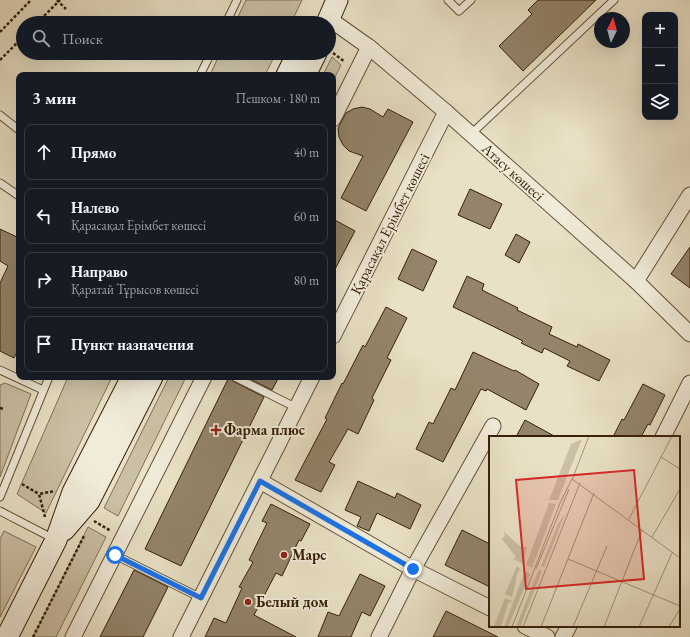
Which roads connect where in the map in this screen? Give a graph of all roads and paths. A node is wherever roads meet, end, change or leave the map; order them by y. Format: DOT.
graph roads {
  1 [pos="31,0"];
  2 [pos="237,0"];
  3 [pos="448,0"];
  4 [pos="471,0"];
  5 [pos="614,0"];
  6 [pos="58,1"];
  7 [pos="66,9"];
  8 [pos="44,16"];
  9 [pos="229,16"];
  10 [pos="336,22"];
  11 [pos="0,32"];
  12 [pos="16,44"];
  13 [pos="369,47"];
  14 [pos="336,58"];
  15 [pos="0,60"];
  16 [pos="208,60"];
  17 [pos="294,60"];
  18 [pos="317,60"];
  19 [pos="348,64"];
  20 [pos="202,72"];
  21 [pos="288,72"];
  22 [pos="307,72"];
  23 [pos="446,112"];
  24 [pos="336,113"];
  25 [pos="0,115"];
  26 [pos="16,128"];
  27 [pos="471,134"];
  28 [pos="0,183"];
  29 [pos="16,194"];
  30 [pos="690,195"];
  31 [pos="636,282"];
  32 [pos="336,330"];
  33 [pos="690,334"];
  34 [pos="0,370"];
  35 [pos="16,377"];
  36 [pos="22,380"];
  37 [pos="48,380"];
  38 [pos="130,380"];
  39 [pos="150,380"];
  40 [pos="202,380"];
  41 [pos="241,380"];
  42 [pos="311,380"];
  43 [pos="690,383"];
  44 [pos="43,390"];
  45 [pos="0,408"];
  46 [pos="297,408"];
  47 [pos="4,409"];
  48 [pos="493,426"];
  49 [pos="664,436"];
  50 [pos="260,481"];
  51 [pos="22,484"];
  52 [pos="60,489"];
  53 [pos="39,494"];
  54 [pos="0,497"];
  55 [pos="0,511"];
  56 [pos="46,520"];
  57 [pos="90,524"];
  58 [pos="84,534"];
  59 [pos="123,538"];
  60 [pos="56,540"];
  61 [pos="115,555"];
  62 [pos="413,569"];
  63 [pos="201,598"];
  64 [pos="489,607"];
  65 [pos="528,627"];
  66 [pos="568,627"];
  67 [pos="7,637"];
  68 [pos="33,637"];
  69 [pos="74,637"];
  70 [pos="181,637"];
  71 [pos="379,637"];
  72 [pos="547,637"];
  73 [pos="563,637"];
  1 -- 11 [label="path"];
  2 -- 9 [label="lane"];
  3 -- 4 [label="lane"];
  5 -- 27 [label="lane"];
  6 -- 7 [label="path"];
  6 -- 8 [label="path"];
  10 -- 13 [label="street, Атасу көшесі"];
  12 -- 15 [label="path"];
  13 -- 23 [label="street, Атасу көшесі"];
  13 -- 24 [label="street"];
  14 -- 19 [label="path"];
  16 -- 20 [label="lane"];
  17 -- 21 [label="main road"];
  18 -- 22 [label="main road"];
  23 -- 27 [label="street, Атасу көшесі"];
  23 -- 32 [label="street, Қарасақал Ерімбет көшесі"];
  25 -- 26 [label="lane"];
  27 -- 31 [label="street, Атасу көшесі"];
  28 -- 29 [label="lane"];
  30 -- 31 [label="street"];
  31 -- 33 [label="street, Атасу көшесі"];
  34 -- 35 [label="lane"];
  36 -- 44 [label="lane"];
  37 -- 44 [label="lane"];
  38 -- 60 [label="main road"];
  39 -- 60 [label="main road"];
  40 -- 59 [label="street"];
  41 -- 46 [label="lane"];
  42 -- 46 [label="street"];
  43 -- 49 [label="street"];
  44 -- 54 [label="lane"];
  45 -- 47 [label="path"];
  46 -- 50 [label="street"];
  48 -- 62 [label="street"];
  50 -- 62 [label="street"];
  50 -- 63 [label="street"];
  51 -- 53 [label="path"];
  52 -- 53 [label="path"];
  53 -- 56 [label="path"];
  55 -- 60 [label="lane"];
  57 -- 59 [label="path"];
  58 -- 68 [label="path"];
  59 -- 61 [label="street"];
  60 -- 67 [label="main road"];
  61 -- 63 [label="lane"];
  61 -- 69 [label="street"];
  62 -- 64 [label="street"];
  62 -- 71 [label="street"];
  63 -- 70 [label="street"];
  65 -- 72 [label="street"];
  66 -- 73 [label="street"];
}
